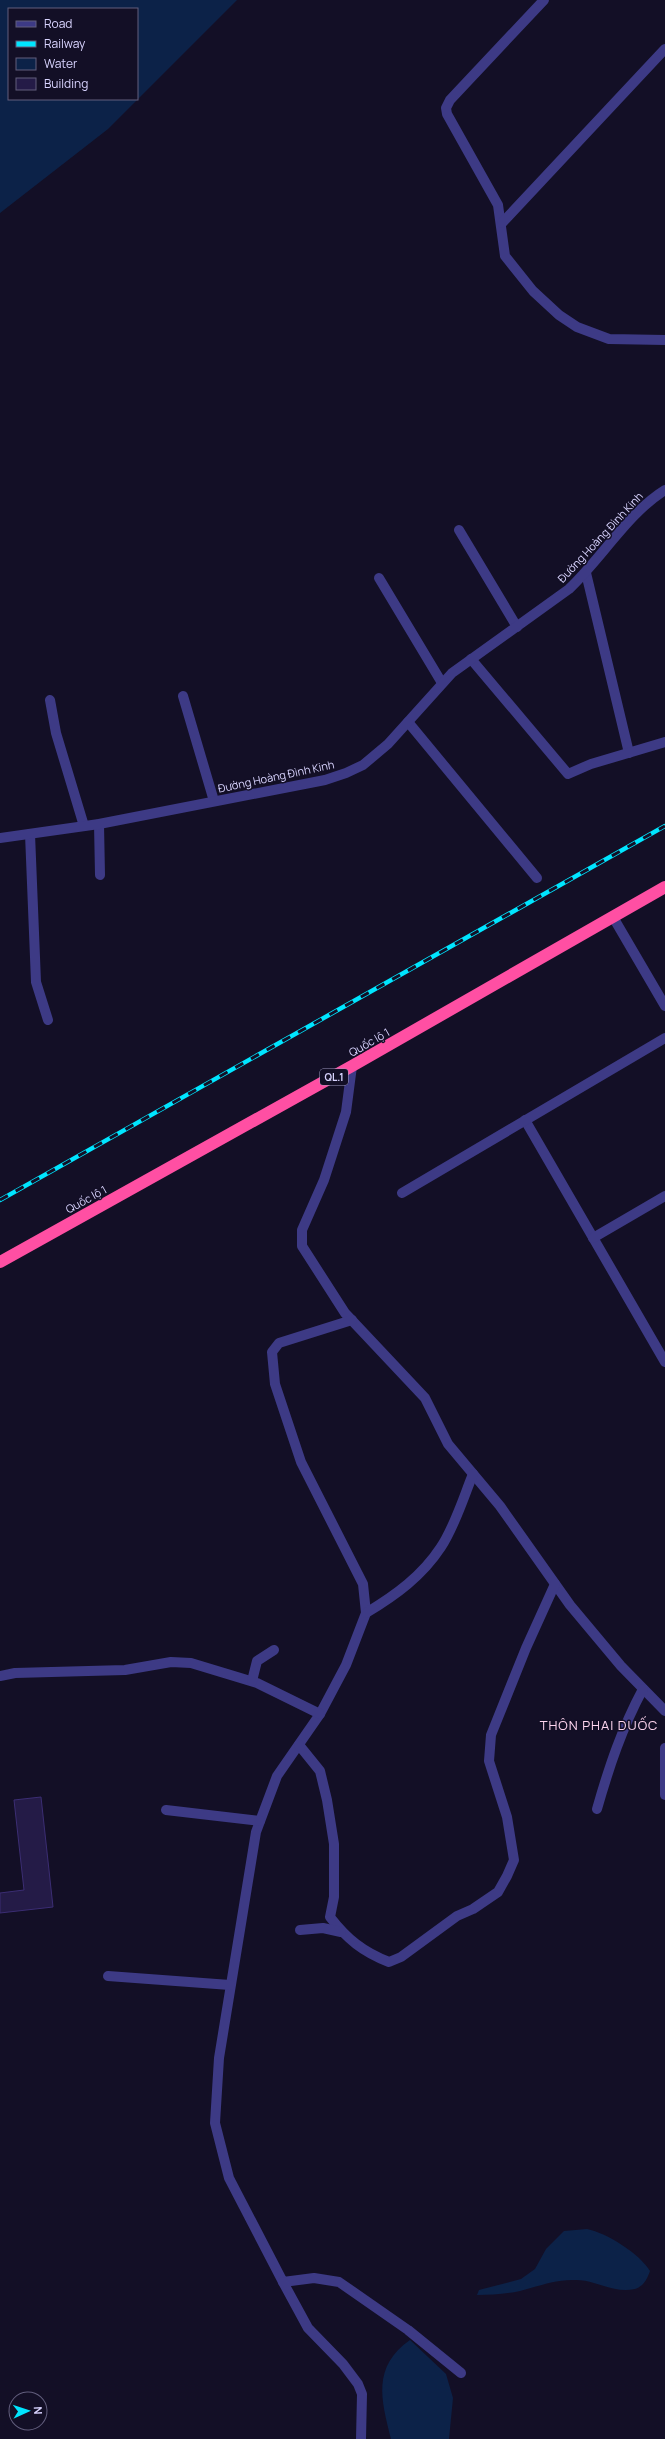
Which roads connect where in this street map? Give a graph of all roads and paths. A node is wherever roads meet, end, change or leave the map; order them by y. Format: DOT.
graph roads {
  1 [pos="544,0"];
  2 [pos="665,49"];
  3 [pos="502,223"];
  4 [pos="665,340"];
  5 [pos="665,490"];
  6 [pos="459,530"];
  7 [pos="586,574"];
  8 [pos="379,578"];
  9 [pos="517,627"];
  10 [pos="471,659"];
  11 [pos="442,683"];
  12 [pos="183,696"];
  13 [pos="50,700"];
  14 [pos="408,722"];
  15 [pos="665,742"];
  16 [pos="630,753"];
  17 [pos="214,801"];
  18 [pos="99,824"];
  19 [pos="84,826"];
  20 [pos="30,834"];
  21 [pos="0,838"];
  22 [pos="100,874"];
  23 [pos="536,878"];
  24 [pos="665,887"];
  25 [pos="613,917"];
  26 [pos="665,1006"];
  27 [pos="48,1020"];
  28 [pos="665,1038"];
  29 [pos="352,1066"];
  30 [pos="525,1120"];
  31 [pos="402,1192"];
  32 [pos="665,1196"];
  33 [pos="593,1238"];
  34 [pos="0,1262"];
  35 [pos="352,1320"];
  36 [pos="665,1362"];
  37 [pos="473,1474"];
  38 [pos="555,1584"];
  39 [pos="366,1612"];
  40 [pos="274,1650"];
  41 [pos="0,1676"];
  42 [pos="252,1681"];
  43 [pos="643,1689"];
  44 [pos="665,1711"];
  45 [pos="320,1714"];
  46 [pos="299,1745"];
  47 [pos="665,1748"];
  48 [pos="665,1795"];
  49 [pos="597,1809"];
  50 [pos="166,1810"];
  51 [pos="260,1820"];
  52 [pos="300,1930"];
  53 [pos="342,1932"];
  54 [pos="108,1976"];
  55 [pos="230,1985"];
  56 [pos="283,2282"];
  57 [pos="461,2374"];
  58 [pos="361,2439"];
  1 -- 3 [label="street"];
  2 -- 3 [label="street"];
  3 -- 4 [label="street"];
  5 -- 7 [label="street, Đường Hoàng Đình Kinh"];
  6 -- 9 [label="street"];
  7 -- 9 [label="street, Đường Hoàng Đình Kinh"];
  7 -- 16 [label="street"];
  8 -- 11 [label="street"];
  9 -- 10 [label="street, Đường Hoàng Đình Kinh"];
  10 -- 11 [label="street, Đường Hoàng Đình Kinh"];
  10 -- 16 [label="street"];
  11 -- 14 [label="street, Đường Hoàng Đình Kinh"];
  12 -- 17 [label="street"];
  13 -- 19 [label="street"];
  14 -- 17 [label="street, Đường Hoàng Đình Kinh"];
  14 -- 23 [label="street"];
  15 -- 16 [label="street"];
  17 -- 18 [label="street, Đường Hoàng Đình Kinh"];
  18 -- 19 [label="street, Đường Hoàng Đình Kinh"];
  18 -- 22 [label="street"];
  19 -- 20 [label="street, Đường Hoàng Đình Kinh"];
  20 -- 21 [label="street, Đường Hoàng Đình Kinh"];
  20 -- 27 [label="street"];
  24 -- 25 [label="highway, Quốc lộ 1 / QL.1"];
  25 -- 26 [label="street"];
  25 -- 29 [label="highway, Quốc lộ 1 / QL.1"];
  28 -- 30 [label="street"];
  29 -- 34 [label="highway, Quốc lộ 1 / QL.1"];
  29 -- 35 [label="street"];
  30 -- 31 [label="street"];
  30 -- 33 [label="street"];
  32 -- 33 [label="street"];
  33 -- 36 [label="street"];
  35 -- 37 [label="street"];
  35 -- 39 [label="street"];
  37 -- 38 [label="street"];
  37 -- 39 [label="street"];
  38 -- 43 [label="street"];
  38 -- 53 [label="street"];
  39 -- 45 [label="street"];
  40 -- 42 [label="street"];
  41 -- 42 [label="street"];
  42 -- 45 [label="street"];
  43 -- 44 [label="street"];
  43 -- 49 [label="street"];
  45 -- 46 [label="street"];
  46 -- 51 [label="street"];
  46 -- 53 [label="street"];
  47 -- 48 [label="street"];
  50 -- 51 [label="street"];
  51 -- 55 [label="street"];
  52 -- 53 [label="street"];
  54 -- 55 [label="street"];
  55 -- 56 [label="street"];
  56 -- 57 [label="street"];
  56 -- 58 [label="street"];
}
